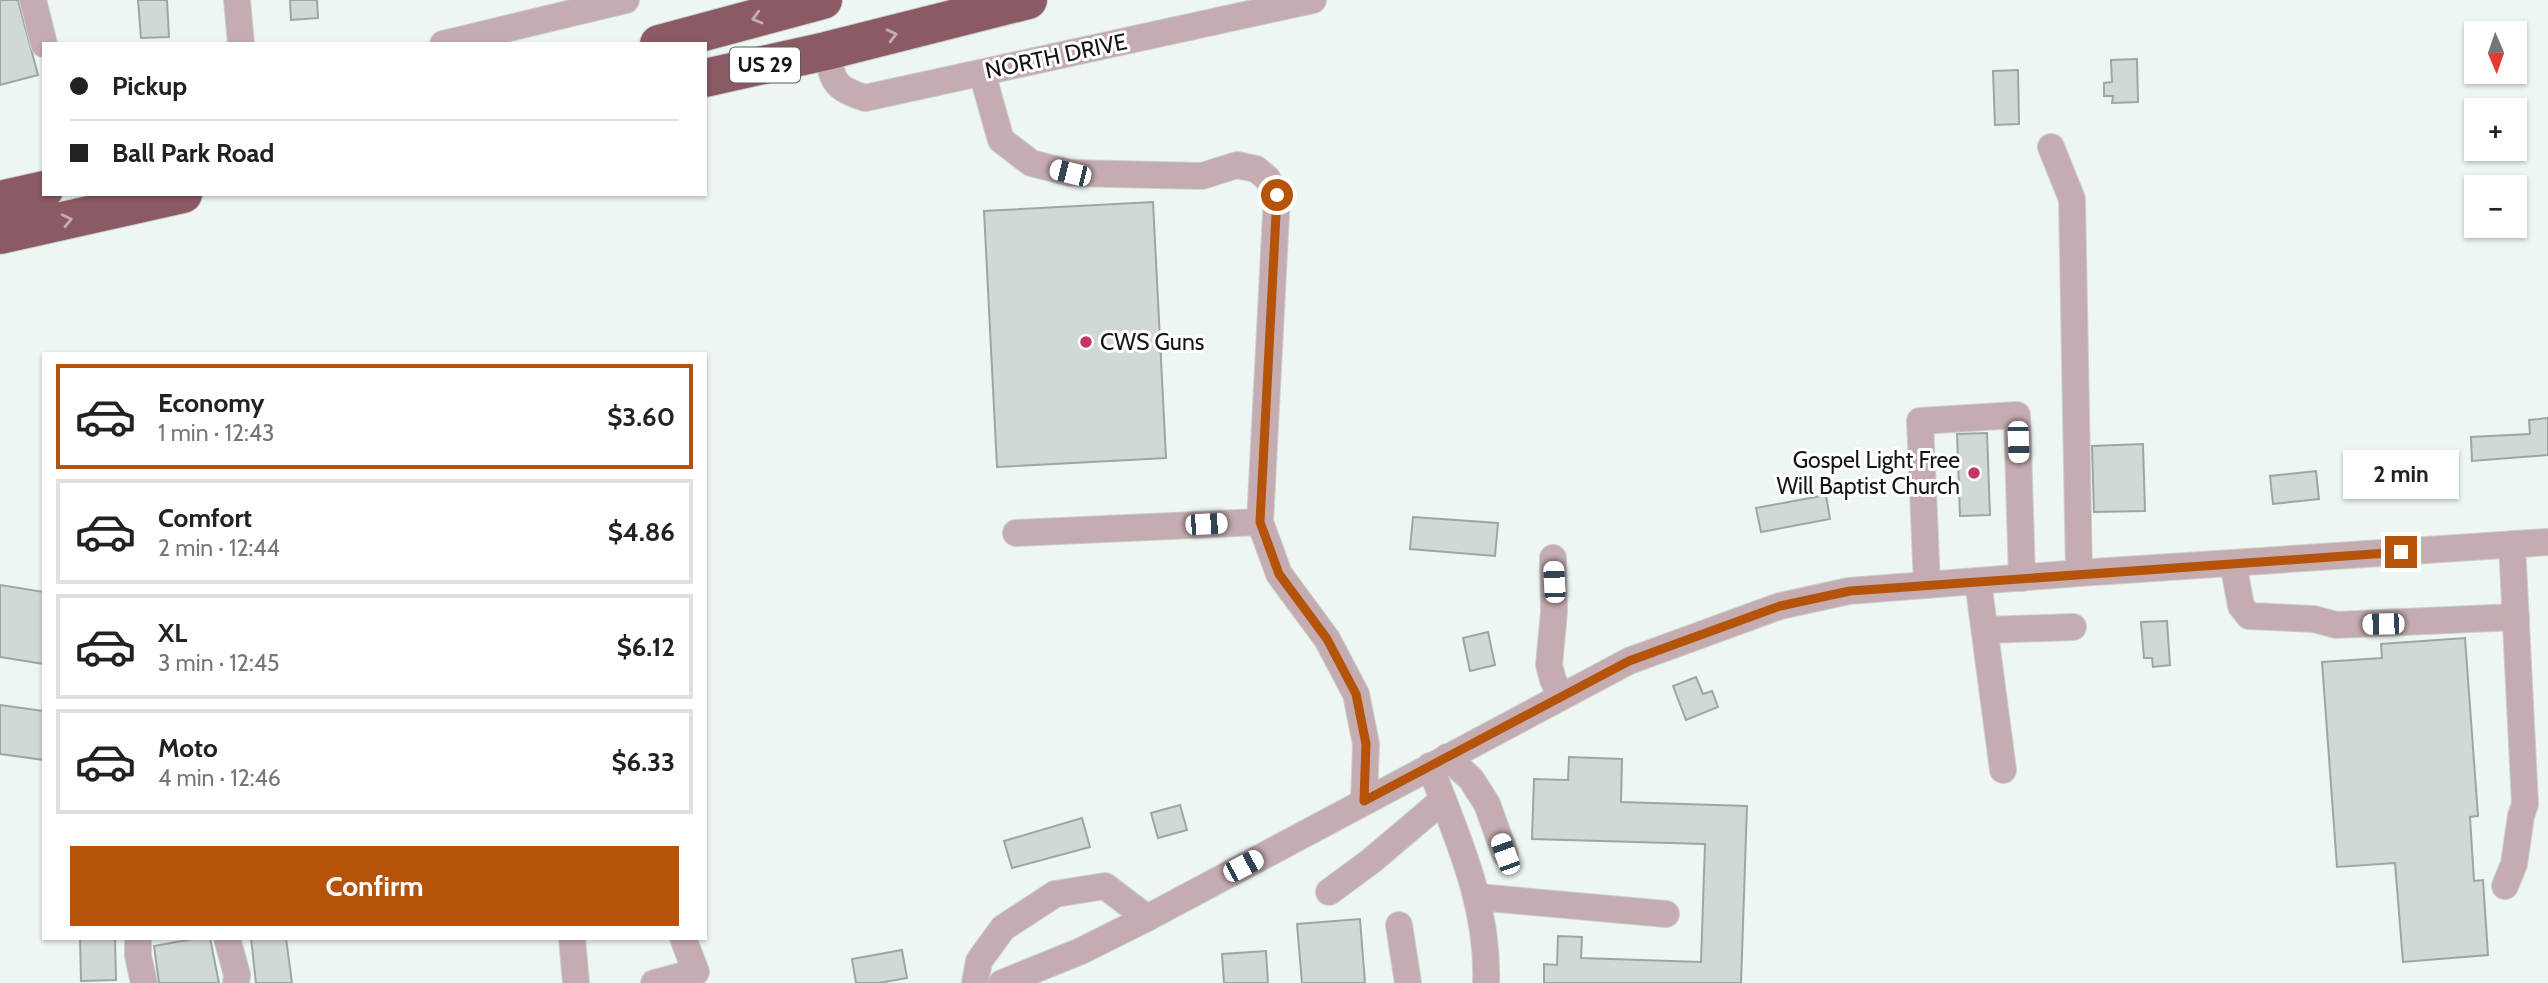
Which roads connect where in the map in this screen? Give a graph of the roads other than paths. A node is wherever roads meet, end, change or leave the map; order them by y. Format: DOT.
graph roads {
  1 [pos="33,0"];
  2 [pos="237,0"];
  3 [pos="626,0"];
  4 [pos="823,0"];
  5 [pos="1028,0"];
  6 [pos="1312,0"];
  7 [pos="44,42"];
  8 [pos="241,42"];
  9 [pos="451,42"];
  10 [pos="666,42"];
  11 [pos="826,51"];
  12 [pos="982,72"];
  13 [pos="707,78"];
  14 [pos="2051,148"];
  15 [pos="42,190"];
  16 [pos="174,196"];
  17 [pos="0,200"];
  18 [pos="0,235"];
  19 [pos="1260,522"];
  20 [pos="1016,533"];
  21 [pos="2548,542"];
  22 [pos="2512,544"];
  23 [pos="1553,558"];
  24 [pos="2233,563"];
  25 [pos="2079,573"];
  26 [pos="2022,578"];
  27 [pos="1978,581"];
  28 [pos="1927,585"];
  29 [pos="2516,617"];
  30 [pos="2073,627"];
  31 [pos="1985,630"];
  32 [pos="1561,696"];
  33 [pos="1438,761"];
  34 [pos="2004,770"];
  35 [pos="1443,800"];
  36 [pos="1364,801"];
  37 [pos="1505,854"];
  38 [pos="2505,886"];
  39 [pos="1329,892"];
  40 [pos="1477,897"];
  41 [pos="1666,914"];
  42 [pos="1147,918"];
  43 [pos="1399,926"];
  44 [pos="138,940"];
  45 [pos="228,940"];
  46 [pos="572,940"];
  47 [pos="684,940"];
  48 [pos="144,983"];
  49 [pos="236,983"];
  50 [pos="576,983"];
  51 [pos="654,983"];
  52 [pos="975,983"];
  53 [pos="1002,983"];
  54 [pos="1408,983"];
  55 [pos="1486,983"];
  1 -- 7 [label="street"];
  2 -- 8 [label="street"];
  3 -- 9 [label="street"];
  4 -- 10 [label="highway, US 29, one-way"];
  11 -- 5 [label="highway, US 29, one-way"];
  6 -- 12 [label="street, NORTH DRIVE"];
  11 -- 12 [label="street, NORTH DRIVE"];
  11 -- 13 [label="highway, US 29"];
  12 -- 19 [label="street"];
  14 -- 25 [label="street"];
  15 -- 17 [label="highway"];
  18 -- 16 [label="highway, one-way"];
  19 -- 20 [label="street"];
  19 -- 36 [label="street"];
  21 -- 22 [label="street"];
  22 -- 24 [label="street"];
  22 -- 29 [label="street"];
  23 -- 32 [label="street"];
  24 -- 25 [label="street"];
  24 -- 29 [label="street"];
  25 -- 26 [label="street"];
  26 -- 27 [label="street"];
  26 -- 28 [label="street"];
  27 -- 28 [label="street"];
  27 -- 31 [label="street"];
  28 -- 32 [label="street"];
  29 -- 38 [label="street"];
  30 -- 31 [label="street"];
  31 -- 34 [label="street"];
  32 -- 33 [label="street"];
  33 -- 35 [label="street"];
  33 -- 36 [label="street"];
  33 -- 37 [label="street"];
  35 -- 39 [label="street"];
  35 -- 40 [label="street"];
  36 -- 42 [label="street"];
  40 -- 41 [label="street"];
  40 -- 55 [label="street"];
  42 -- 52 [label="street"];
  42 -- 53 [label="street"];
  43 -- 54 [label="street"];
  44 -- 48 [label="street"];
  45 -- 49 [label="street"];
  46 -- 50 [label="street"];
  47 -- 51 [label="street"];
}
